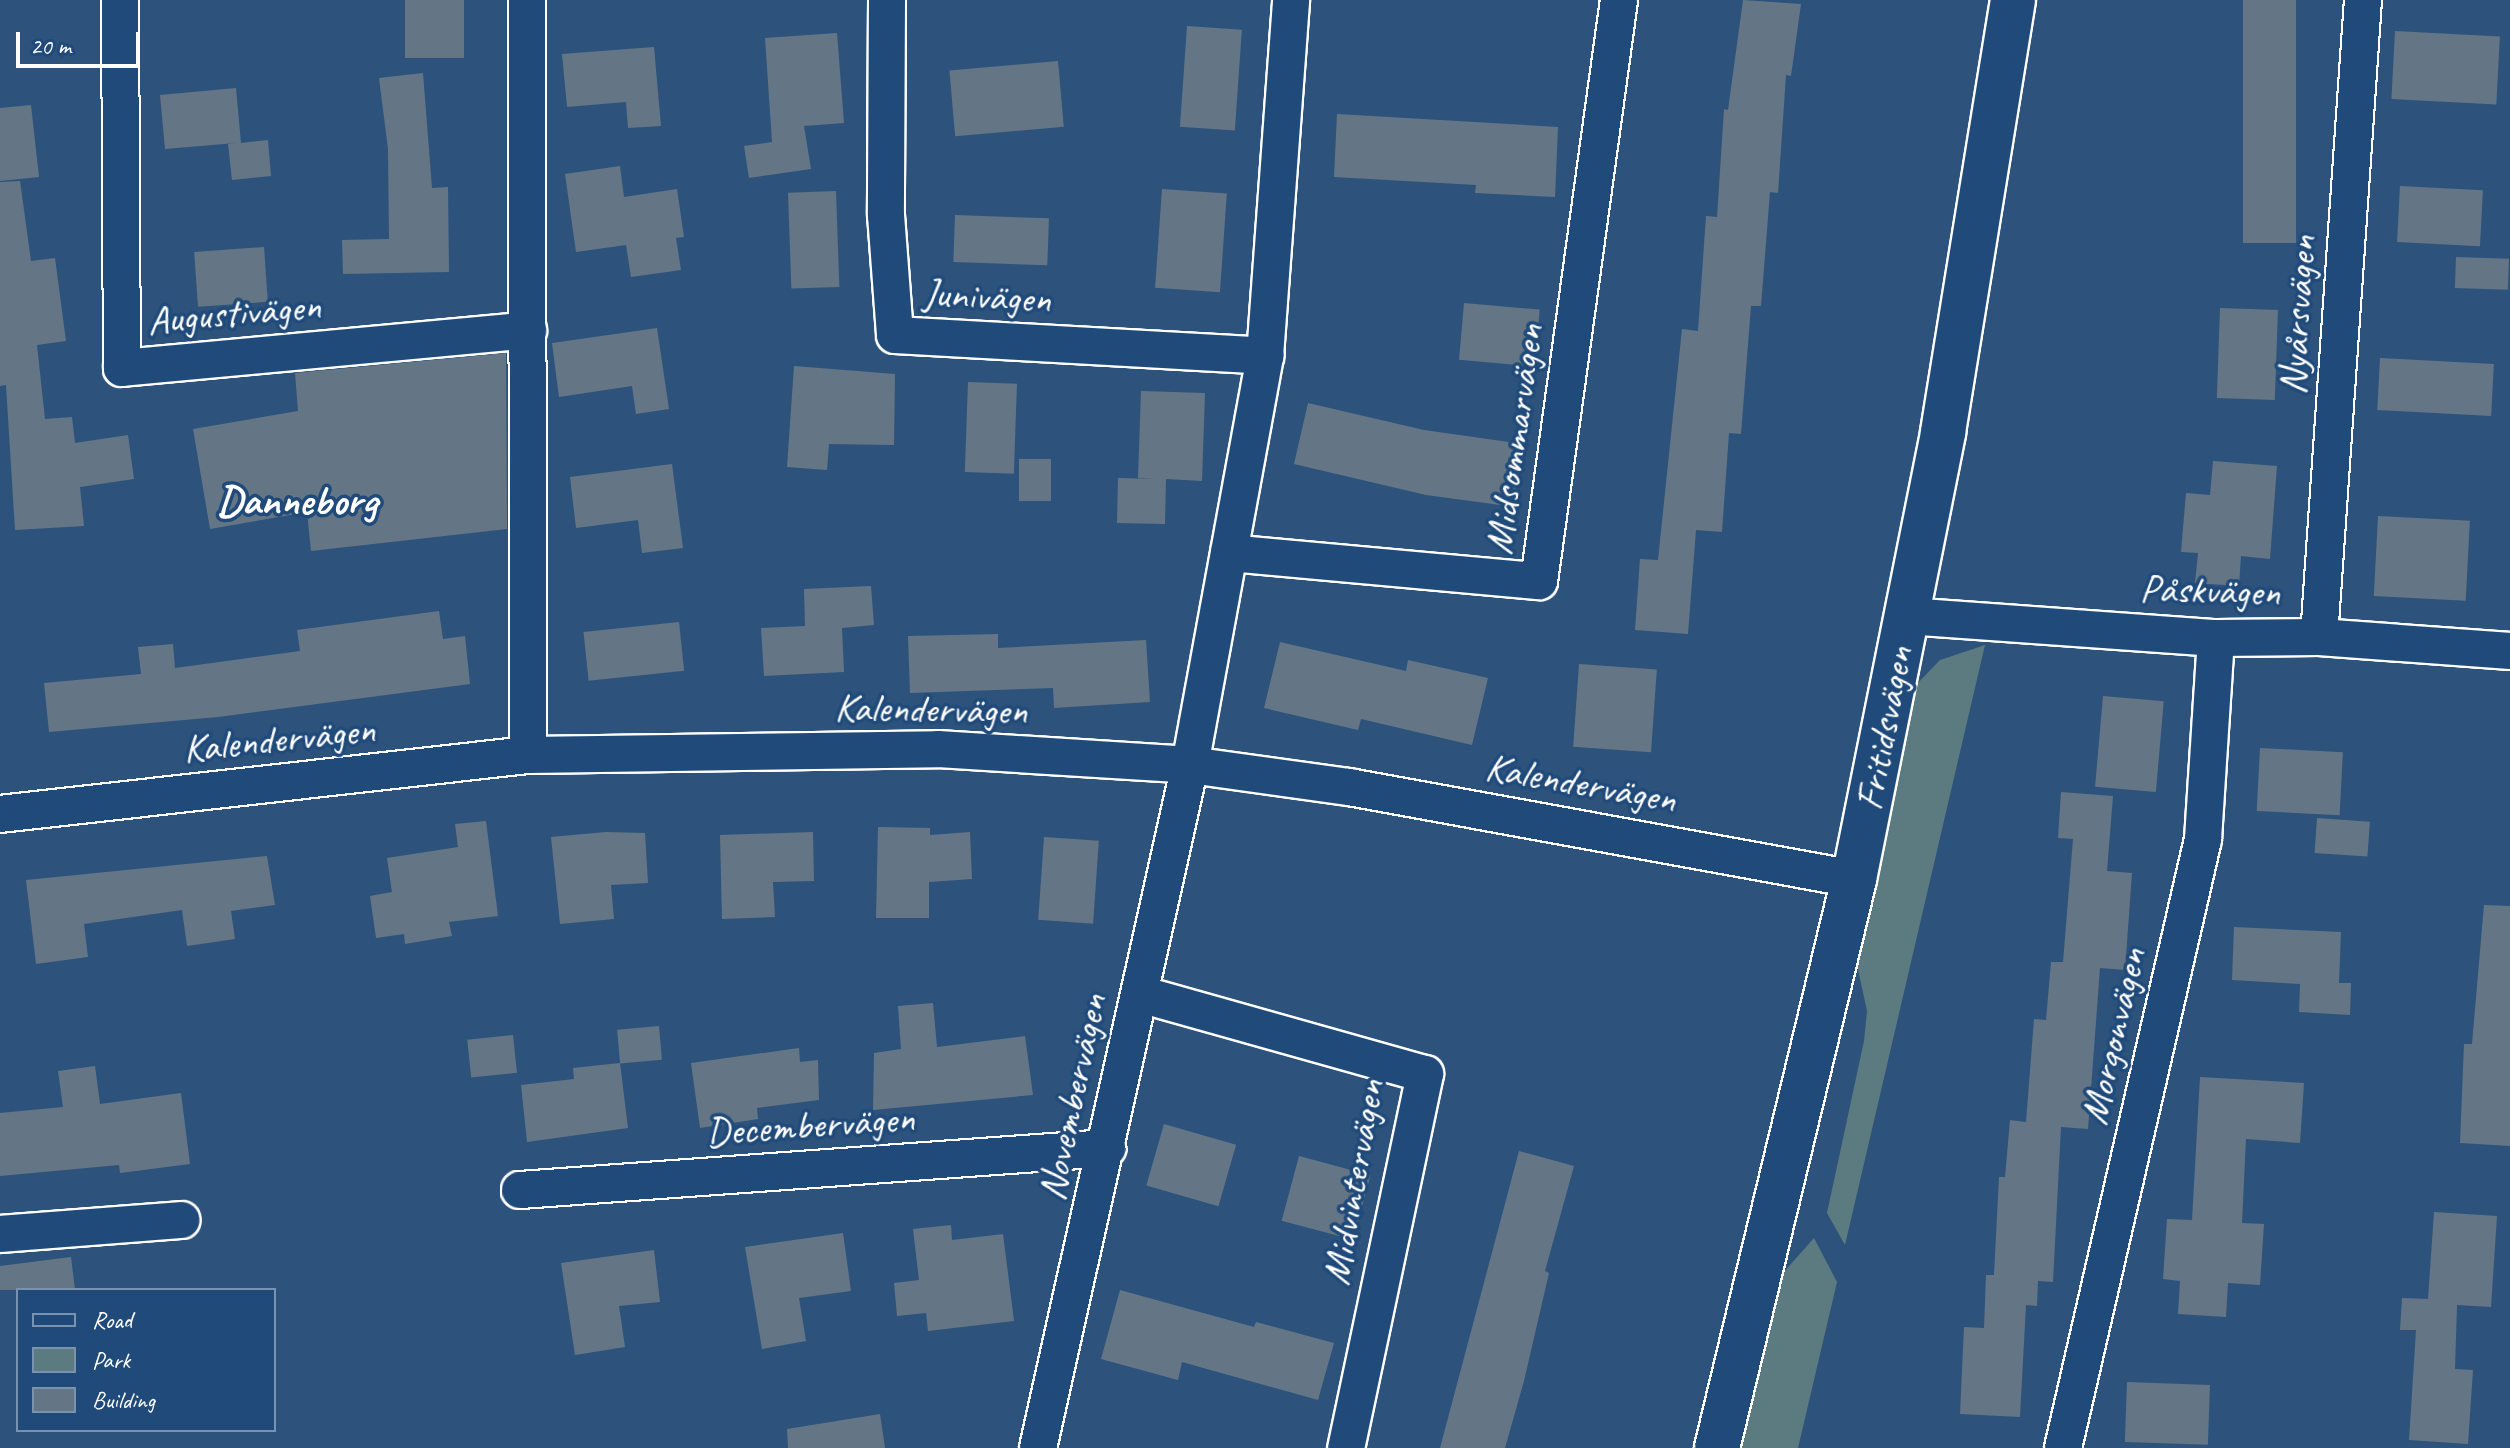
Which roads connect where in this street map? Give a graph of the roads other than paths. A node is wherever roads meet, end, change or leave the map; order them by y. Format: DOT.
graph roads {
  1 [pos="120,0"];
  2 [pos="527,0"];
  3 [pos="887,0"];
  4 [pos="1291,0"];
  5 [pos="1619,0"];
  6 [pos="2013,0"];
  7 [pos="2363,0"];
  8 [pos="528,330"];
  9 [pos="1265,356"];
  10 [pos="1229,553"];
  11 [pos="1907,616"];
  12 [pos="2319,637"];
  13 [pos="2216,638"];
  14 [pos="2510,651"];
  15 [pos="528,755"];
  16 [pos="1190,765"];
  17 [pos="0,814"];
  18 [pos="1854,879"];
  19 [pos="1140,994"];
  20 [pos="1107,1148"];
  21 [pos="520,1190"];
  22 [pos="181,1220"];
  23 [pos="0,1234"];
  24 [pos="1038,1448"];
  25 [pos="1346,1448"];
  26 [pos="1717,1448"];
  27 [pos="2063,1448"];
  1 -- 8 [label="street, Augustivägen"];
  2 -- 8 [label="street"];
  3 -- 9 [label="street, Junivägen"];
  4 -- 9 [label="street"];
  5 -- 10 [label="street, Midsommarvägen"];
  6 -- 11 [label="street, Fritidsvägen"];
  7 -- 12 [label="street, Nyårsvägen"];
  8 -- 15 [label="street"];
  9 -- 10 [label="street"];
  10 -- 16 [label="street"];
  11 -- 13 [label="street, Påskvägen"];
  11 -- 18 [label="street, Fritidsvägen"];
  12 -- 13 [label="street, Påskvägen"];
  12 -- 14 [label="street, Påskvägen"];
  13 -- 27 [label="street, Morgonvägen"];
  15 -- 16 [label="street, Kalendervägen"];
  15 -- 17 [label="street, Kalendervägen"];
  16 -- 18 [label="street, Kalendervägen"];
  16 -- 19 [label="street, Novembervägen"];
  18 -- 26 [label="street, Fritidsvägen"];
  19 -- 20 [label="street, Novembervägen"];
  19 -- 25 [label="street, Midvintervägen"];
  20 -- 21 [label="street, Decembervägen"];
  20 -- 24 [label="street, Novembervägen"];
  22 -- 23 [label="street"];
}
